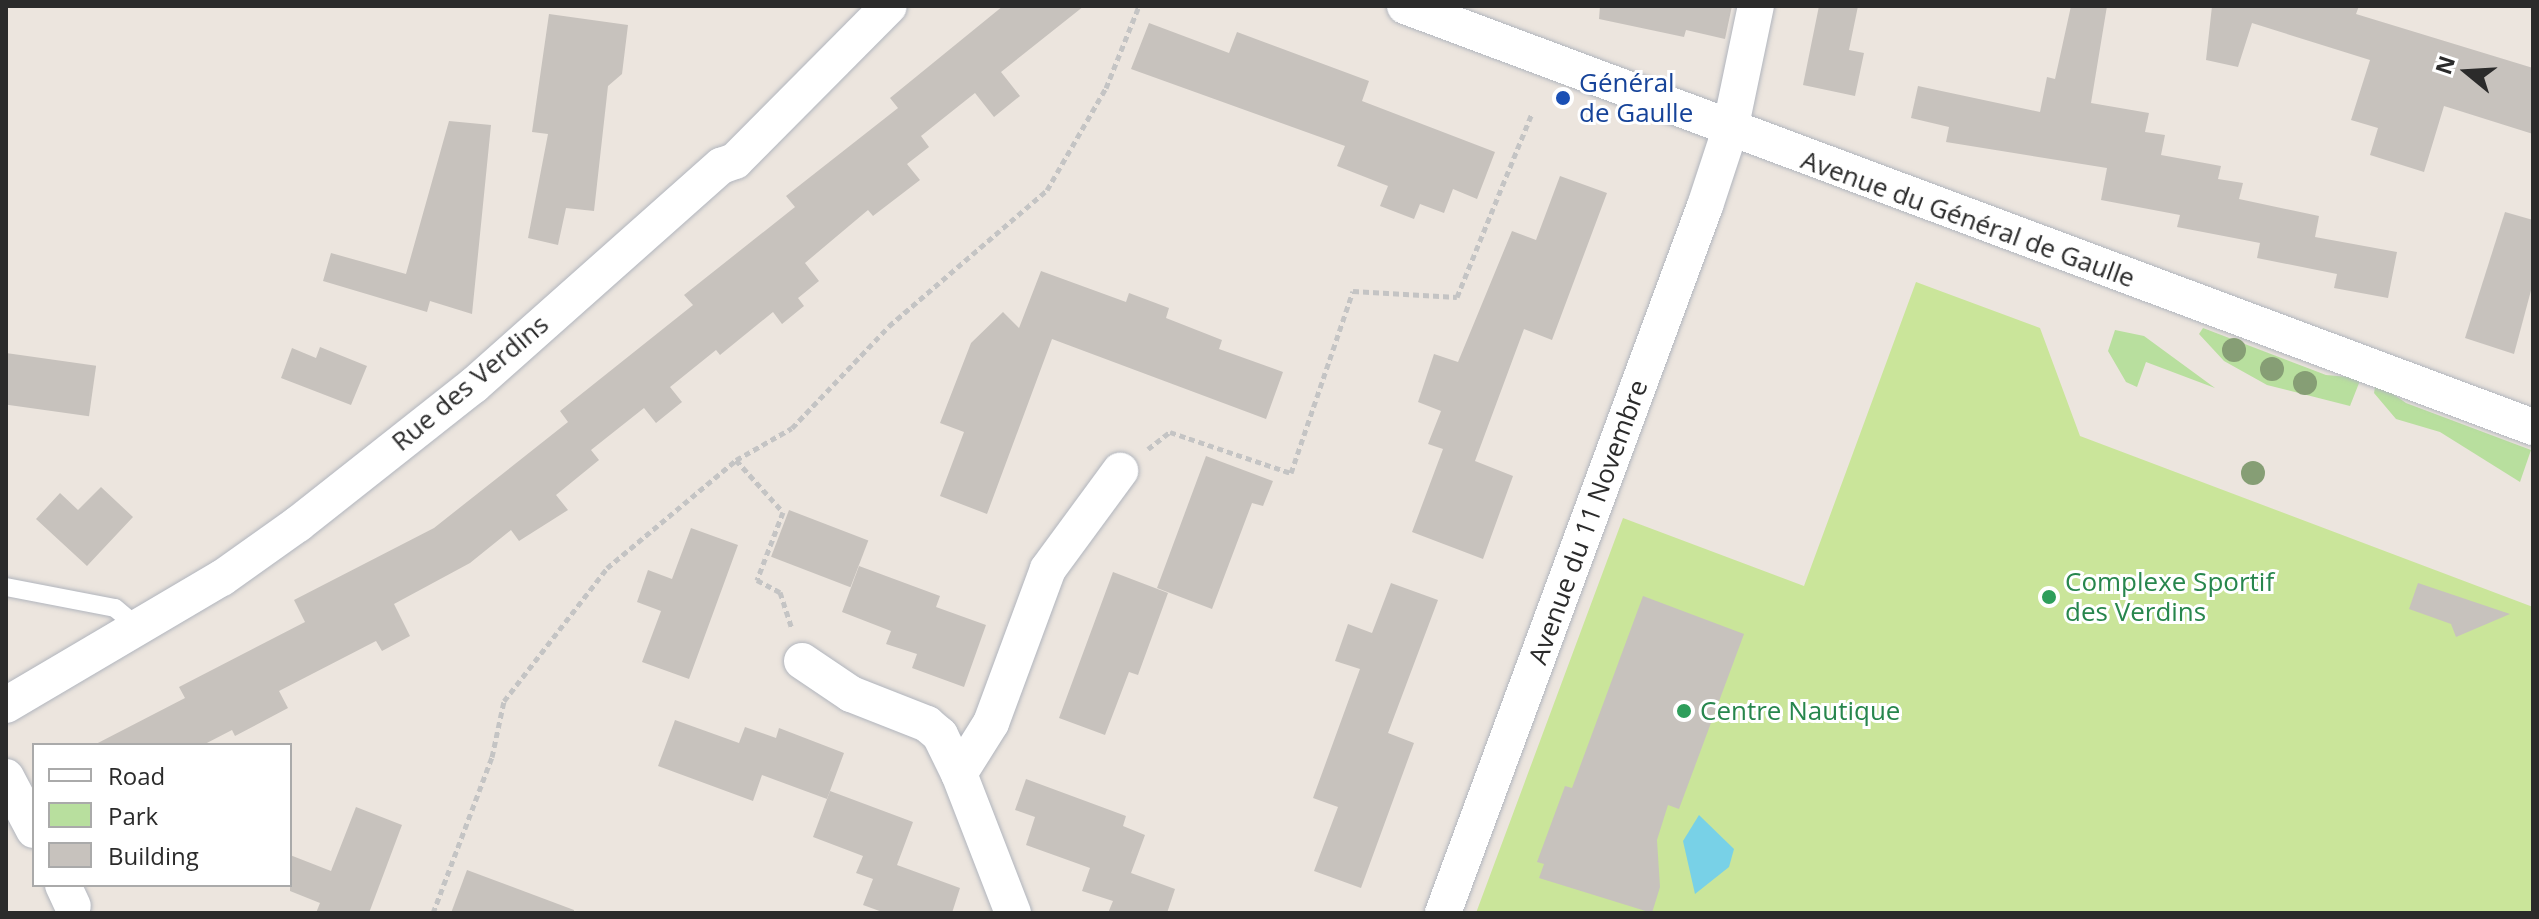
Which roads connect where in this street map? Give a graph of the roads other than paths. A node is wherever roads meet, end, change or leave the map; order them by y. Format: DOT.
graph roads {
  1 [pos="1405,6"];
  2 [pos="1756,6"];
  3 [pos="879,9"];
  4 [pos="1730,130"];
  5 [pos="2533,427"];
  6 [pos="1120,471"];
  7 [pos="6,587"];
  8 [pos="135,625"];
  9 [pos="802,661"];
  10 [pos="6,705"];
  11 [pos="959,774"];
  12 [pos="6,777"];
  13 [pos="32,826"];
  14 [pos="1013,913"];
  15 [pos="1443,913"];
  1 -- 4 [label="street, Avenue du Général de Gaulle"];
  2 -- 4 [label="street, Avenue du 11 Novembre"];
  3 -- 8 [label="street, Rue des Verdins"];
  4 -- 5 [label="street, Avenue du Général de Gaulle"];
  4 -- 15 [label="street, Avenue du 11 Novembre"];
  6 -- 11 [label="street"];
  7 -- 8 [label="lane"];
  8 -- 10 [label="street, Rue des Verdins"];
  9 -- 11 [label="street"];
  11 -- 14 [label="street"];
  12 -- 13 [label="street"];
}
